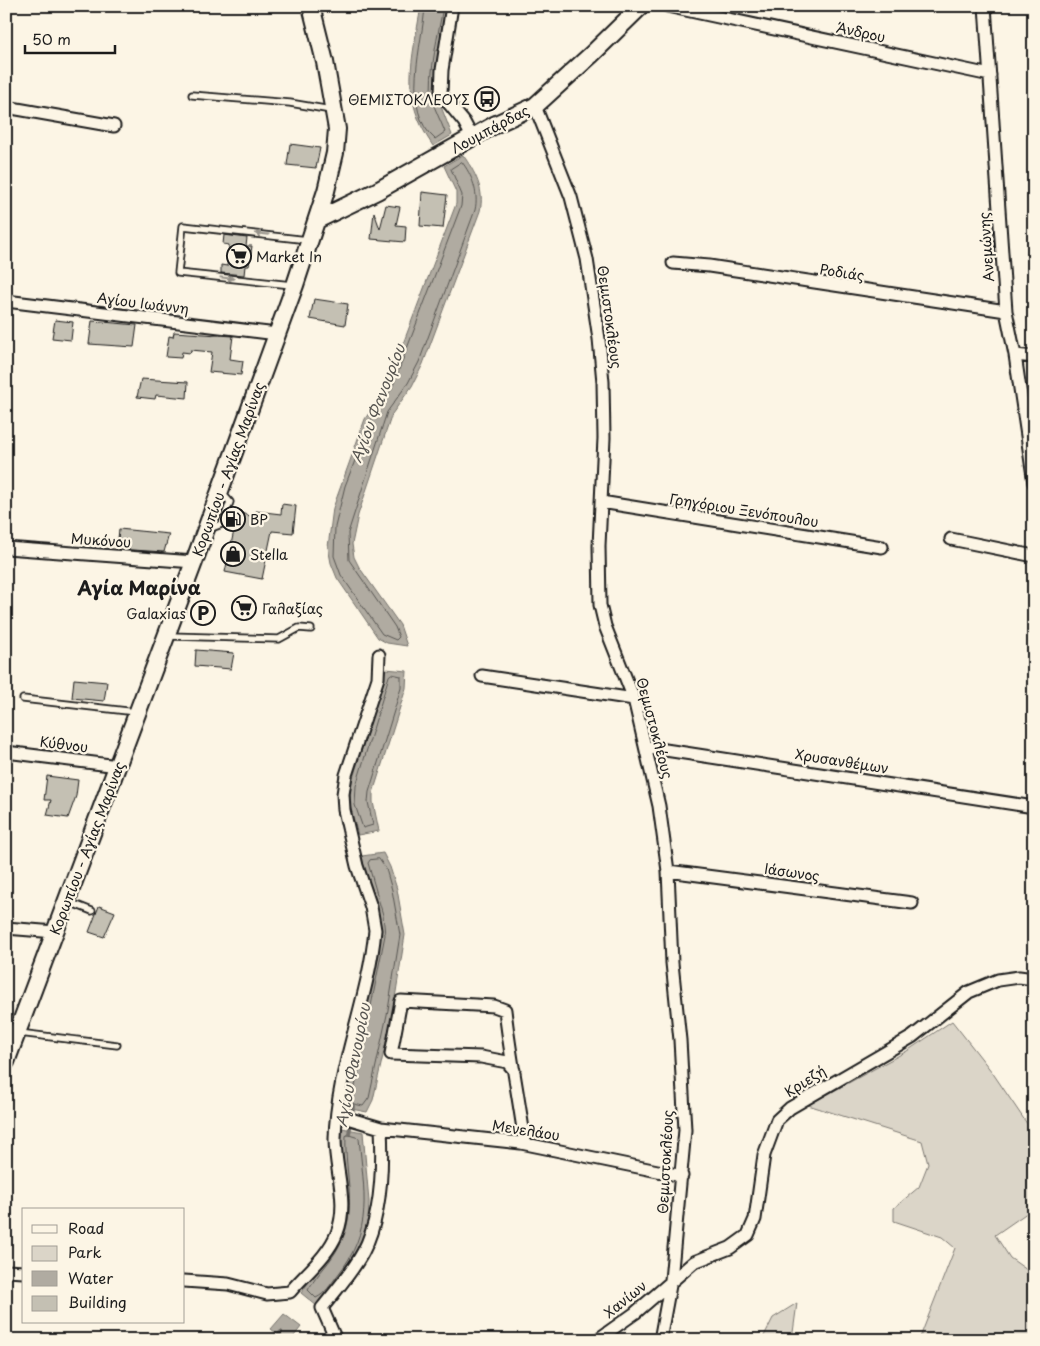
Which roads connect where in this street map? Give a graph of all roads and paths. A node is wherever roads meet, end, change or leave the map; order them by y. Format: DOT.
graph roads {
  1 [pos="452,6"];
  2 [pos="641,6"];
  3 [pos="667,6"];
  4 [pos="985,6"];
  5 [pos="307,7"];
  6 [pos="990,75"];
  7 [pos="192,95"];
  8 [pos="535,106"];
  9 [pos="6,107"];
  10 [pos="336,111"];
  11 [pos="114,126"];
  12 [pos="472,137"];
  13 [pos="317,220"];
  14 [pos="310,240"];
  15 [pos="673,262"];
  16 [pos="295,285"];
  17 [pos="6,301"];
  18 [pos="1006,311"];
  19 [pos="276,334"];
  20 [pos="1015,355"];
  21 [pos="1034,357"];
  22 [pos="1034,483"];
  23 [pos="601,502"];
  24 [pos="951,539"];
  25 [pos="882,547"];
  26 [pos="6,548"];
  27 [pos="1034,556"];
  28 [pos="194,562"];
  29 [pos="310,630"];
  30 [pos="166,636"];
  31 [pos="378,655"];
  32 [pos="482,676"];
  33 [pos="23,699"];
  34 [pos="634,699"];
  35 [pos="138,712"];
  36 [pos="646,747"];
  37 [pos="6,752"];
  38 [pos="118,766"];
  39 [pos="1034,807"];
  40 [pos="668,871"];
  41 [pos="67,902"];
  42 [pos="912,903"];
  43 [pos="92,911"];
  44 [pos="6,928"];
  45 [pos="55,932"];
  46 [pos="1034,979"];
  47 [pos="17,1032"];
  48 [pos="117,1045"];
  49 [pos="6,1062"];
  50 [pos="514,1070"];
  51 [pos="341,1116"];
  52 [pos="381,1128"];
  53 [pos="525,1143"];
  54 [pos="682,1176"];
  55 [pos="6,1271"];
  56 [pos="22,1272"];
  57 [pos="671,1280"];
  58 [pos="185,1281"];
  59 [pos="336,1340"];
  60 [pos="597,1340"];
  61 [pos="660,1340"];
  1 -- 12 [label="street"];
  2 -- 8 [label="main road, Λουμπάρδας"];
  3 -- 6 [label="street, Άνδρου"];
  4 -- 6 [label="street, Ανεμώνης"];
  5 -- 10 [label="main road, Κορωπίου - Αγίας Μαρίνας"];
  6 -- 18 [label="street, Ανεμώνης"];
  7 -- 10 [label="lane"];
  8 -- 12 [label="main road, Λουμπάρδας"];
  8 -- 23 [label="street, Θεμιστοκλέους"];
  9 -- 11 [label="street"];
  10 -- 13 [label="main road, Κορωπίου - Αγίας Μαρίνας"];
  12 -- 13 [label="main road, Λουμπάρδας"];
  13 -- 14 [label="main road, Κορωπίου - Αγίας Μαρίνας"];
  14 -- 16 [label="main road, Κορωπίου - Αγίας Μαρίνας"];
  14 -- 16 [label="lane, one-way"];
  15 -- 18 [label="street, Ροδιάς"];
  16 -- 19 [label="main road, Κορωπίου - Αγίας Μαρίνας"];
  17 -- 19 [label="street, Αγίου Ιωάννη"];
  18 -- 20 [label="street, Ανεμώνης"];
  19 -- 28 [label="main road, Κορωπίου - Αγίας Μαρίνας"];
  20 -- 21 [label="street"];
  20 -- 22 [label="street, Ανεμώνης"];
  23 -- 25 [label="street, Γρηγόριου Ξενόπουλου"];
  23 -- 34 [label="street, Θεμιστοκλέους"];
  24 -- 27 [label="street"];
  26 -- 28 [label="street, Μυκόνου"];
  28 -- 30 [label="main road, Κορωπίου - Αγίας Μαρίνας"];
  29 -- 30 [label="lane"];
  30 -- 35 [label="main road, Κορωπίου - Αγίας Μαρίνας"];
  31 -- 51 [label="street"];
  32 -- 34 [label="street"];
  33 -- 35 [label="lane"];
  34 -- 36 [label="street, Θεμιστοκλέους"];
  35 -- 38 [label="main road, Κορωπίου - Αγίας Μαρίνας"];
  36 -- 39 [label="street, Χρυσανθέμων"];
  36 -- 40 [label="street, Θεμιστοκλέους"];
  37 -- 38 [label="street, Κύθνου"];
  38 -- 41 [label="main road, Κορωπίου - Αγίας Μαρίνας"];
  40 -- 42 [label="street, Ιάσωνος"];
  40 -- 54 [label="street, Θεμιστοκλέους"];
  41 -- 43 [label="lane"];
  41 -- 45 [label="main road, Κορωπίου - Αγίας Μαρίνας"];
  44 -- 45 [label="street"];
  45 -- 47 [label="main road, Κορωπίου - Αγίας Μαρίνας"];
  46 -- 57 [label="street, Κριεζή"];
  47 -- 48 [label="lane"];
  47 -- 49 [label="main road, Κορωπίου - Αγίας Μαρίνας"];
  50 -- 50 [label="street"];
  50 -- 53 [label="street"];
  51 -- 52 [label="street, Μενελάου"];
  51 -- 58 [label="street"];
  52 -- 53 [label="street, Μενελάου"];
  52 -- 59 [label="street"];
  53 -- 54 [label="street, Μενελάου"];
  54 -- 57 [label="street, Θεμιστοκλέους"];
  55 -- 56 [label="street"];
  57 -- 60 [label="street, Χανίων"];
  57 -- 61 [label="street, Θεμιστοκλέους"];
}
